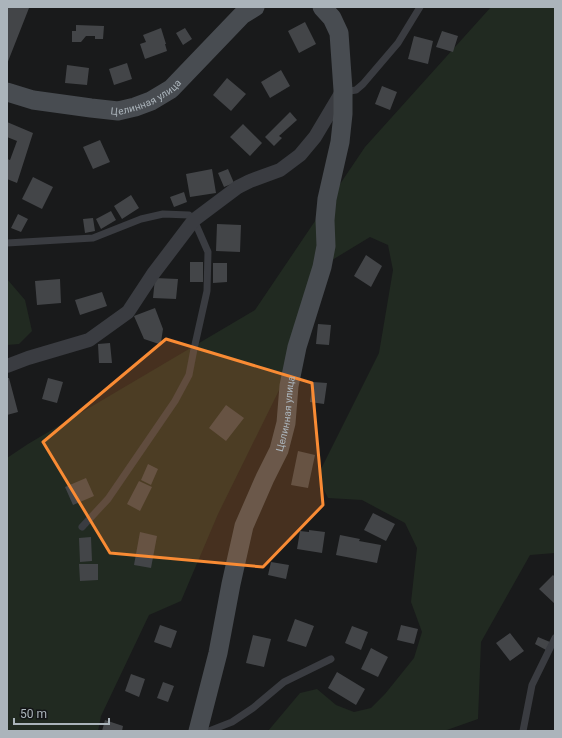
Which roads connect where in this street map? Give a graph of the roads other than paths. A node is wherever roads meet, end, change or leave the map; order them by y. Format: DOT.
graph roads {
  1 [pos="255,7"];
  2 [pos="322,7"];
  3 [pos="420,7"];
  4 [pos="343,90"];
  5 [pos="7,92"];
  6 [pos="194,220"];
  7 [pos="7,243"];
  8 [pos="7,366"];
  9 [pos="82,527"];
  10 [pos="555,638"];
  11 [pos="331,659"];
  12 [pos="198,731"];
  13 [pos="209,731"];
  14 [pos="524,731"];
  1 -- 5 [label="street, Целинная улица"];
  2 -- 4 [label="street, Целинная улица"];
  3 -- 4 [label="lane"];
  4 -- 6 [label="street"];
  4 -- 12 [label="street, Целинная улица"];
  6 -- 7 [label="lane"];
  6 -- 8 [label="street"];
  6 -- 9 [label="lane"];
  10 -- 14 [label="lane"];
  11 -- 13 [label="lane"];
}
